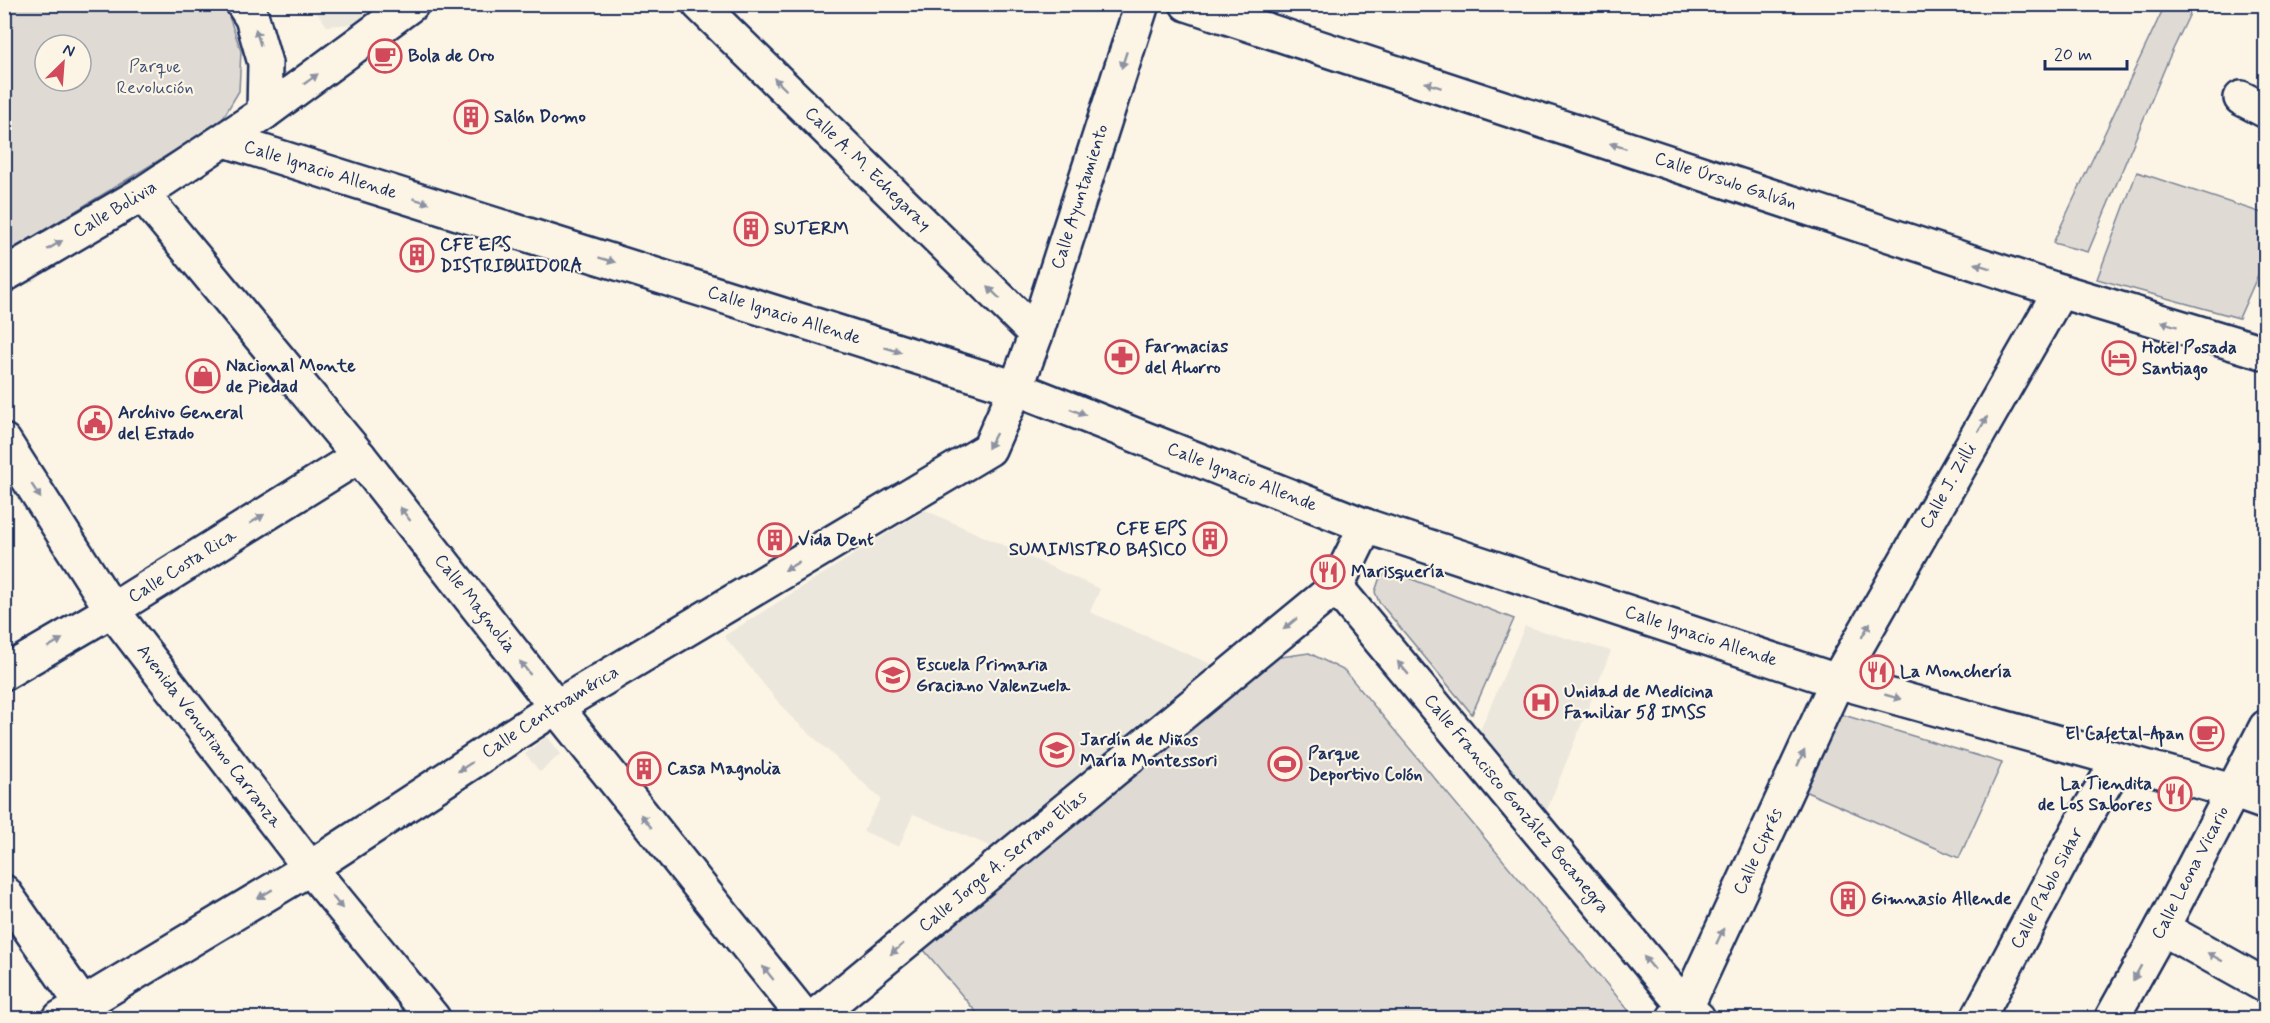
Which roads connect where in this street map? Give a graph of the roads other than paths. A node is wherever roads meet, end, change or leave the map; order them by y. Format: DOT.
graph roads {
  1 [pos="243,4"];
  2 [pos="412,4"];
  3 [pos="699,4"];
  4 [pos="1142,4"];
  5 [pos="1187,4"];
  6 [pos="264,113"];
  7 [pos="225,140"];
  8 [pos="142,194"];
  9 [pos="4,275"];
  10 [pos="2060,291"];
  11 [pos="1036,334"];
  12 [pos="2265,353"];
  13 [pos="1016,388"];
  14 [pos="4,441"];
  15 [pos="359,456"];
  16 [pos="1366,526"];
  17 [pos="1336,587"];
  18 [pos="112,610"];
  19 [pos="4,673"];
  20 [pos="1837,681"];
  21 [pos="556,708"];
  22 [pos="2265,727"];
  23 [pos="2119,759"];
  24 [pos="2232,791"];
  25 [pos="2265,803"];
  26 [pos="310,868"];
  27 [pos="4,892"];
  28 [pos="2162,928"];
  29 [pos="2265,986"];
  30 [pos="78,1014"];
  31 [pos="1686,1015"];
  32 [pos="433,1018"];
  33 [pos="805,1018"];
  34 [pos="813,1018"];
  35 [pos="1978,1018"];
  36 [pos="2112,1018"];
  6 -- 1 [label="street, one-way"];
  6 -- 2 [label="street, Calle Bolivia, one-way"];
  11 -- 3 [label="street, Calle A. M. Echegaray, one-way"];
  4 -- 11 [label="street, Calle Ayuntamiento, one-way"];
  10 -- 5 [label="street, Calle Úrsulo Galván, one-way"];
  6 -- 7 [label="street, Calle Bolivia"];
  7 -- 8 [label="street, Calle Bolivia"];
  7 -- 13 [label="street, Calle Ignacio Allende, one-way"];
  9 -- 8 [label="street, Calle Bolivia, one-way"];
  8 -- 15 [label="street, Calle Magnolia"];
  12 -- 10 [label="street, Calle Úrsulo Galván, one-way"];
  20 -- 10 [label="street, Calle J. Zilli, one-way"];
  11 -- 13 [label="street, Calle Ayuntamiento"];
  13 -- 16 [label="street, Calle Ignacio Allende, one-way"];
  13 -- 21 [label="street, Calle Centroamérica, one-way"];
  14 -- 18 [label="street, Avenida Venustiano Carranza, one-way"];
  18 -- 15 [label="street, Calle Costa Rica, one-way"];
  21 -- 15 [label="street, Calle Magnolia, one-way"];
  16 -- 17 [label="street, Calle Jorge A. Serrano Elías"];
  16 -- 20 [label="street, Calle Ignacio Allende"];
  31 -- 17 [label="street, Calle Francisco González Bocanegra, one-way"];
  17 -- 34 [label="street, Calle Jorge A. Serrano Elías, one-way"];
  19 -- 18 [label="street, Calle Costa Rica, one-way"];
  18 -- 26 [label="street, Avenida Venustiano Carranza"];
  20 -- 23 [label="street, Calle Ignacio Allende, one-way"];
  31 -- 20 [label="street, Calle Ciprés, one-way"];
  21 -- 26 [label="street, Calle Centroamérica, one-way"];
  33 -- 21 [label="street, Calle Magnolia, one-way"];
  22 -- 24 [label="street, Calle Leona Vicario"];
  23 -- 24 [label="street, Calle Ignacio Allende"];
  23 -- 35 [label="street, Calle Pablo Sidar"];
  24 -- 25 [label="street, Calle Ignacio Allende"];
  24 -- 28 [label="street, Calle Leona Vicario"];
  26 -- 30 [label="street, Calle Centroamérica, one-way"];
  26 -- 32 [label="street, Avenida Venustiano Carranza, one-way"];
  27 -- 30 [label="street"];
  29 -- 28 [label="street, one-way"];
  28 -- 36 [label="street, Calle Leona Vicario, one-way"];
}
